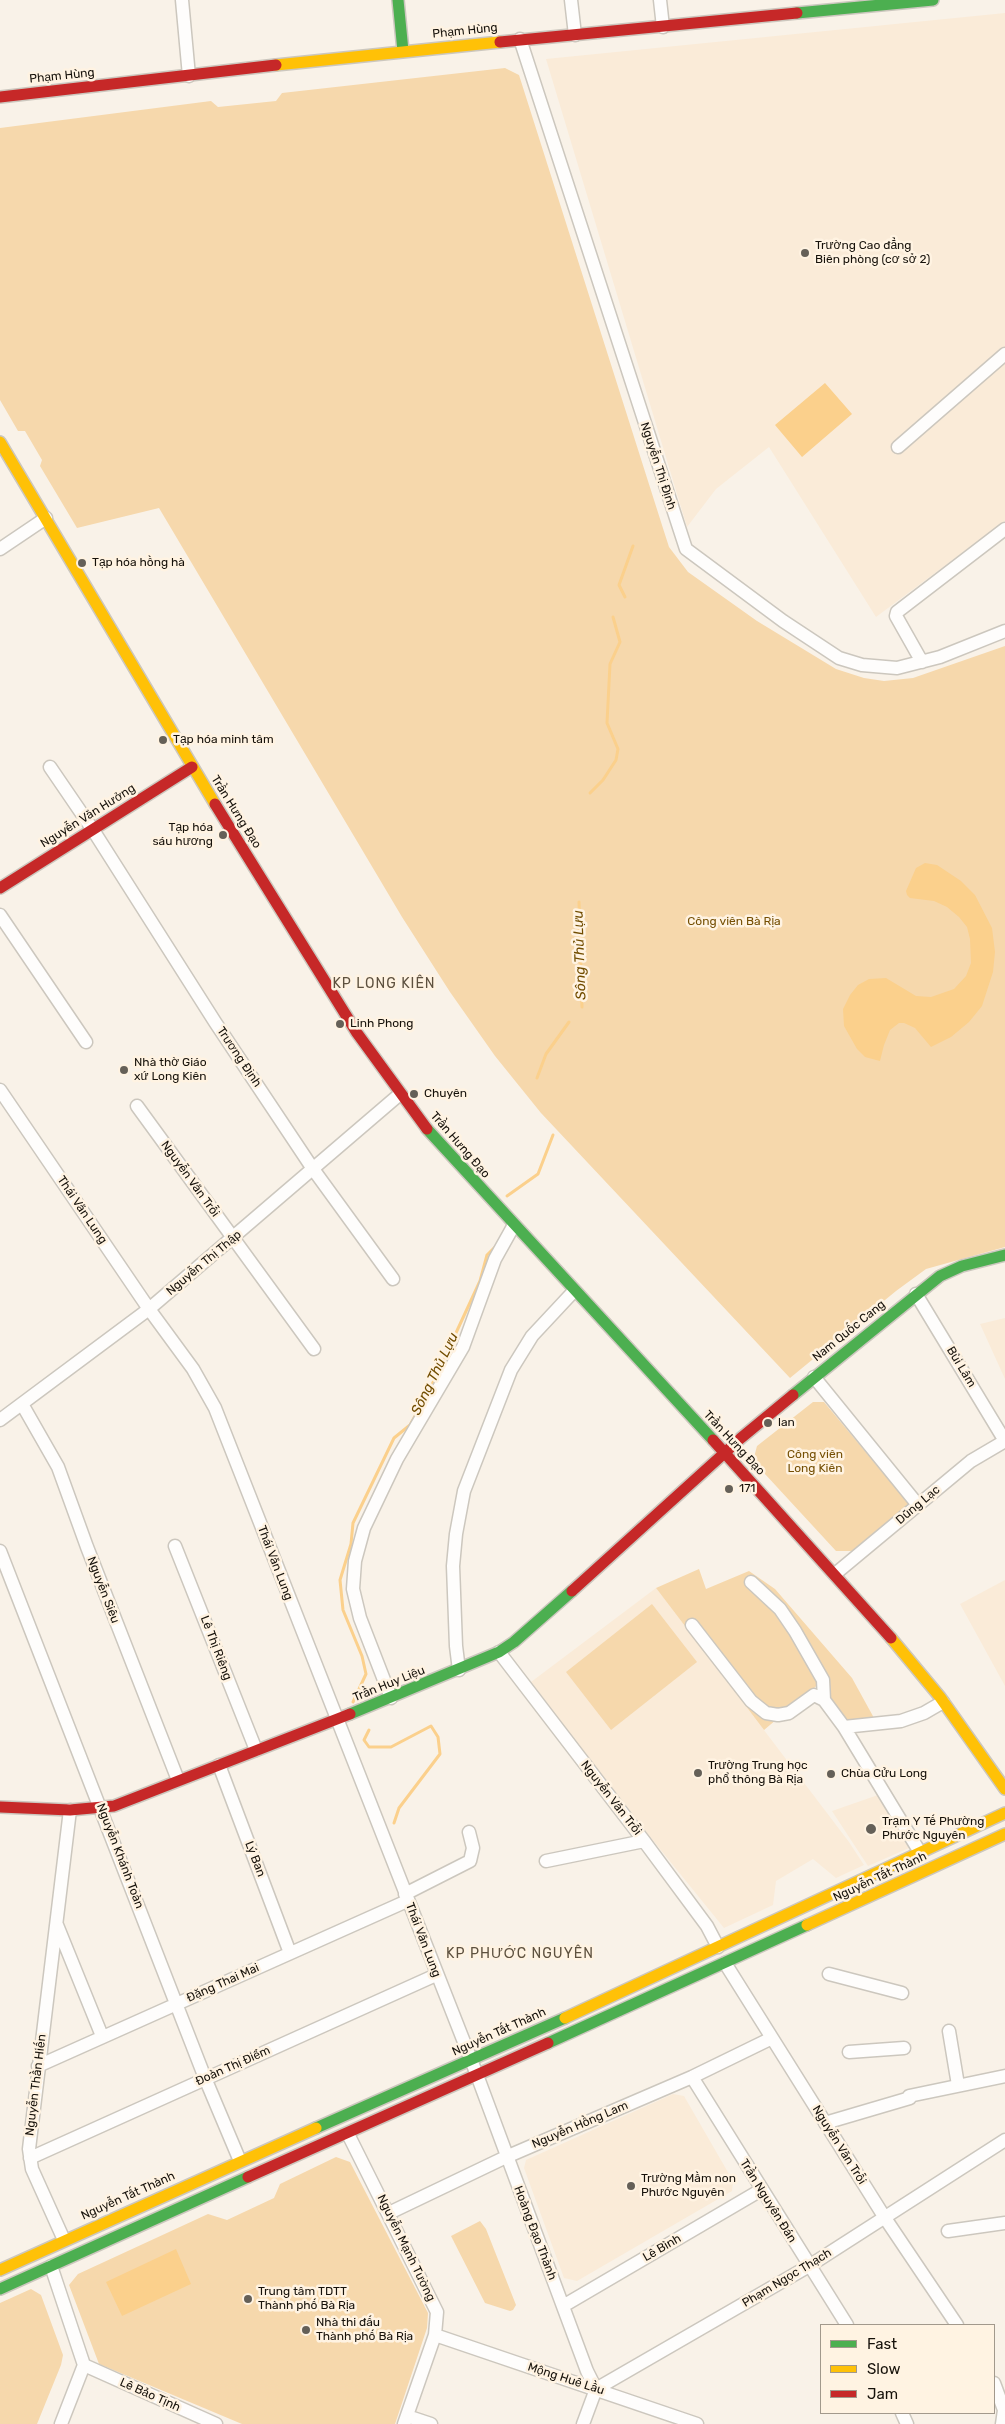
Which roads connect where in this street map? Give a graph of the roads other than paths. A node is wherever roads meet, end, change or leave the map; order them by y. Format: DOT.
graph roads {
  1 [pos="182,0"];
  2 [pos="398,0"];
  3 [pos="571,0"];
  4 [pos="660,0"];
  5 [pos="933,0"];
  6 [pos="662,27"];
  7 [pos="575,35"];
  8 [pos="520,39"];
  9 [pos="403,51"];
  10 [pos="189,76"];
  11 [pos="0,97"];
  12 [pos="1005,354"];
  13 [pos="1,445"];
  14 [pos="898,447"];
  15 [pos="46,518"];
  16 [pos="1005,529"];
  17 [pos="0,549"];
  18 [pos="1005,631"];
  19 [pos="922,662"];
  20 [pos="192,767"];
  21 [pos="50,768"];
  22 [pos="93,830"];
  23 [pos="0,888"];
  24 [pos="0,915"];
  25 [pos="86,1042"];
  26 [pos="0,1090"];
  27 [pos="400,1094"];
  28 [pos="137,1106"];
  29 [pos="313,1169"];
  30 [pos="514,1225"];
  31 [pos="233,1239"];
  32 [pos="1005,1255"];
  33 [pos="392,1279"];
  34 [pos="574,1291"];
  35 [pos="916,1294"];
  36 [pos="150,1309"];
  37 [pos="314,1349"];
  38 [pos="814,1377"];
  39 [pos="22,1404"];
  40 [pos="0,1420"];
  41 [pos="1005,1441"];
  42 [pos="724,1453"];
  43 [pos="918,1505"];
  44 [pos="176,1546"];
  45 [pos="0,1551"];
  46 [pos="835,1574"];
  47 [pos="752,1582"];
  48 [pos="692,1625"];
  49 [pos="499,1652"];
  50 [pos="459,1670"];
  51 [pos="391,1698"];
  52 [pos="824,1700"];
  53 [pos="943,1702"];
  54 [pos="336,1720"];
  55 [pos="844,1727"];
  56 [pos="256,1750"];
  57 [pos="218,1765"];
  58 [pos="178,1780"];
  59 [pos="1005,1789"];
  60 [pos="0,1807"];
  61 [pos="102,1808"];
  62 [pos="70,1810"];
  63 [pos="1005,1813"];
  64 [pos="469,1832"];
  65 [pos="1005,1834"];
  66 [pos="644,1841"];
  67 [pos="921,1854"];
  68 [pos="546,1861"];
  69 [pos="406,1898"];
  70 [pos="56,1924"];
  71 [pos="718,1947"];
  72 [pos="290,1952"];
  73 [pos="725,1963"];
  74 [pos="829,1974"];
  75 [pos="436,1975"];
  76 [pos="902,1993"];
  77 [pos="176,2004"];
  78 [pos="949,2031"];
  79 [pos="102,2036"];
  80 [pos="772,2038"];
  81 [pos="904,2048"];
  82 [pos="849,2052"];
  83 [pos="469,2060"];
  84 [pos="38,2066"];
  85 [pos="477,2075"];
  86 [pos="1005,2076"];
  87 [pos="692,2077"];
  88 [pos="205,2078"];
  89 [pos="958,2085"];
  90 [pos="825,2122"];
  91 [pos="348,2134"];
  92 [pos="1005,2140"];
  93 [pos="506,2157"];
  94 [pos="30,2158"];
  95 [pos="240,2161"];
  96 [pos="761,2190"];
  97 [pos="389,2213"];
  98 [pos="885,2218"];
  99 [pos="1005,2223"];
  100 [pos="948,2231"];
  101 [pos="64,2240"];
  102 [pos="51,2266"];
  103 [pos="809,2266"];
  104 [pos="0,2270"];
  105 [pos="0,2289"];
  106 [pos="563,2306"];
  107 [pos="846,2324"];
  108 [pos="956,2324"];
  109 [pos="435,2335"];
  110 [pos="84,2366"];
  111 [pos="995,2386"];
  112 [pos="596,2389"];
  113 [pos="1004,2409"];
  114 [pos="405,2420"];
  115 [pos="60,2424"];
  116 [pos="216,2424"];
  117 [pos="431,2424"];
  118 [pos="583,2424"];
  119 [pos="697,2424"];
  120 [pos="1002,2424"];
  1 -- 10 [label="street"];
  2 -- 9 [label="street"];
  3 -- 7 [label="street"];
  4 -- 6 [label="street"];
  5 -- 6 [label="street, Phạm Hùng"];
  6 -- 7 [label="street, Phạm Hùng"];
  7 -- 8 [label="street, Phạm Hùng"];
  8 -- 9 [label="street, Phạm Hùng"];
  8 -- 19 [label="street, Nguyễn Thị Định"];
  9 -- 10 [label="street, Phạm Hùng"];
  10 -- 11 [label="street, Phạm Hùng"];
  12 -- 14 [label="street"];
  13 -- 15 [label="street, Trần Hưng Đạo"];
  15 -- 17 [label="street"];
  15 -- 20 [label="street, Trần Hưng Đạo"];
  16 -- 19 [label="street"];
  18 -- 19 [label="street, Nguyễn Thị Định"];
  20 -- 22 [label="street, Nguyễn Văn Hưởng"];
  20 -- 27 [label="street, Trần Hưng Đạo"];
  21 -- 22 [label="street, Trương Định"];
  22 -- 23 [label="street, Nguyễn Văn Hưởng"];
  22 -- 29 [label="street, Trương Định"];
  24 -- 25 [label="street"];
  26 -- 36 [label="street, Thái Văn Lung"];
  27 -- 29 [label="street, Nguyễn Thị Thập"];
  27 -- 30 [label="street, Trần Hưng Đạo"];
  28 -- 31 [label="street, Nguyễn Văn Trỗi"];
  29 -- 31 [label="street, Nguyễn Thị Thập"];
  29 -- 33 [label="street, Trương Định"];
  30 -- 34 [label="street, Trần Hưng Đạo"];
  30 -- 51 [label="street"];
  31 -- 36 [label="street, Nguyễn Thị Thập"];
  31 -- 37 [label="street, Nguyễn Văn Trỗi"];
  32 -- 35 [label="street, Nam Quốc Cang"];
  34 -- 42 [label="street, Trần Hưng Đạo"];
  34 -- 50 [label="street"];
  35 -- 38 [label="street, Nam Quốc Cang"];
  35 -- 41 [label="street, Bùi Lâm"];
  36 -- 39 [label="street, Nguyễn Thị Thập"];
  36 -- 54 [label="street, Thái Văn Lung"];
  38 -- 42 [label="street, Nam Quốc Cang"];
  38 -- 43 [label="street"];
  39 -- 40 [label="street, Nguyễn Thị Thập"];
  39 -- 58 [label="street, Nguyễn Siêu"];
  41 -- 43 [label="street, Dũng Lạc"];
  42 -- 46 [label="street, Trần Hưng Đạo"];
  42 -- 49 [label="street, Trần Huy Liệu"];
  43 -- 46 [label="street, Dũng Lạc"];
  44 -- 56 [label="street, Lê Thị Riêng"];
  45 -- 61 [label="street, Nguyễn Khánh Toàn"];
  46 -- 53 [label="street, Trần Hưng Đạo"];
  47 -- 52 [label="street"];
  48 -- 52 [label="street"];
  49 -- 50 [label="street, Trần Huy Liệu"];
  49 -- 66 [label="street, Nguyễn Văn Trỗi"];
  50 -- 51 [label="street, Trần Huy Liệu"];
  51 -- 54 [label="street, Trần Huy Liệu"];
  52 -- 55 [label="street"];
  53 -- 55 [label="street"];
  53 -- 59 [label="street, Trần Hưng Đạo"];
  54 -- 56 [label="street, Trần Huy Liệu"];
  54 -- 69 [label="street, Thái Văn Lung"];
  55 -- 67 [label="street"];
  56 -- 57 [label="street, Trần Huy Liệu"];
  57 -- 58 [label="street, Trần Huy Liệu"];
  57 -- 72 [label="street, Lý Ban"];
  58 -- 61 [label="street, Trần Huy Liệu"];
  60 -- 62 [label="street, Trần Huy Liệu"];
  61 -- 62 [label="street, Trần Huy Liệu"];
  61 -- 77 [label="street, Nguyễn Khánh Toàn"];
  62 -- 70 [label="street, Nguyễn Thần Hiến"];
  63 -- 67 [label="street, Nguyễn Tất Thành"];
  64 -- 69 [label="street, Đặng Thai Mai"];
  65 -- 73 [label="street, Nguyễn Tất Thành"];
  66 -- 68 [label="street"];
  66 -- 71 [label="street, Nguyễn Văn Trỗi"];
  67 -- 71 [label="street, Nguyễn Tất Thành"];
  69 -- 72 [label="street, Đặng Thai Mai"];
  69 -- 75 [label="street, Thái Văn Lung"];
  70 -- 79 [label="street, Nguyễn Thần Hiến"];
  70 -- 84 [label="street, Nguyễn Thần Hiến"];
  71 -- 83 [label="street, Nguyễn Tất Thành"];
  72 -- 77 [label="street, Đặng Thai Mai"];
  73 -- 80 [label="street, Nguyễn Văn Trỗi"];
  73 -- 85 [label="street, Nguyễn Tất Thành"];
  74 -- 76 [label="street"];
  75 -- 83 [label="street, Thái Văn Lung"];
  75 -- 88 [label="street, Đoàn Thị Điểm"];
  77 -- 79 [label="street, Đặng Thai Mai"];
  77 -- 88 [label="street, Nguyễn Khánh Toàn"];
  78 -- 89 [label="street"];
  79 -- 84 [label="street, Đặng Thai Mai"];
  80 -- 87 [label="street, Nguyễn Hồng Lam"];
  80 -- 90 [label="street, Nguyễn Văn Trỗi"];
  81 -- 82 [label="street"];
  83 -- 85 [label="street, Thái Văn Lung"];
  83 -- 95 [label="street, Nguyễn Tất Thành"];
  84 -- 94 [label="street, Nguyễn Thần Hiến"];
  85 -- 91 [label="street, Nguyễn Tất Thành"];
  85 -- 93 [label="street, Hoàng Đạo Thành"];
  86 -- 89 [label="street"];
  87 -- 93 [label="street, Nguyễn Hồng Lam"];
  87 -- 96 [label="street, Trần Nguyên Đán"];
  88 -- 94 [label="street, Đoàn Thị Điểm"];
  88 -- 95 [label="street, Nguyễn Khánh Toàn"];
  89 -- 90 [label="street"];
  90 -- 98 [label="street, Nguyễn Văn Trỗi"];
  91 -- 97 [label="street, Nguyễn Mạnh Tường"];
  91 -- 102 [label="street, Nguyễn Tất Thành"];
  92 -- 98 [label="street, Phạm Ngọc Thạch"];
  93 -- 97 [label="street, Nguyễn Hồng Lam"];
  93 -- 106 [label="street, Hoàng Đạo Thành"];
  94 -- 101 [label="street, Nguyễn Thần Hiến"];
  95 -- 101 [label="street, Nguyễn Tất Thành"];
  96 -- 103 [label="street, Trần Nguyên Đán"];
  96 -- 106 [label="street, Lê Bình"];
  97 -- 109 [label="street, Nguyễn Mạnh Tường"];
  98 -- 103 [label="street, Phạm Ngọc Thạch"];
  98 -- 108 [label="street, Nguyễn Văn Trỗi"];
  99 -- 100 [label="street"];
  101 -- 104 [label="street, Nguyễn Tất Thành"];
  102 -- 105 [label="street, Nguyễn Tất Thành"];
  102 -- 110 [label="street"];
  103 -- 107 [label="street, Trần Nguyên Đán"];
  103 -- 112 [label="street, Phạm Ngọc Thạch"];
  106 -- 112 [label="street, Hoàng Đạo Thành"];
  109 -- 112 [label="street, Mộng Huê Lầu"];
  109 -- 114 [label="street, Nguyễn Mạnh Tường"];
  110 -- 115 [label="street"];
  110 -- 116 [label="street, Lê Bảo Tịnh"];
  111 -- 113 [label="street"];
  112 -- 118 [label="street"];
  112 -- 119 [label="street, Mộng Huê Lầu"];
  113 -- 120 [label="street"];
  114 -- 117 [label="street"];
}
